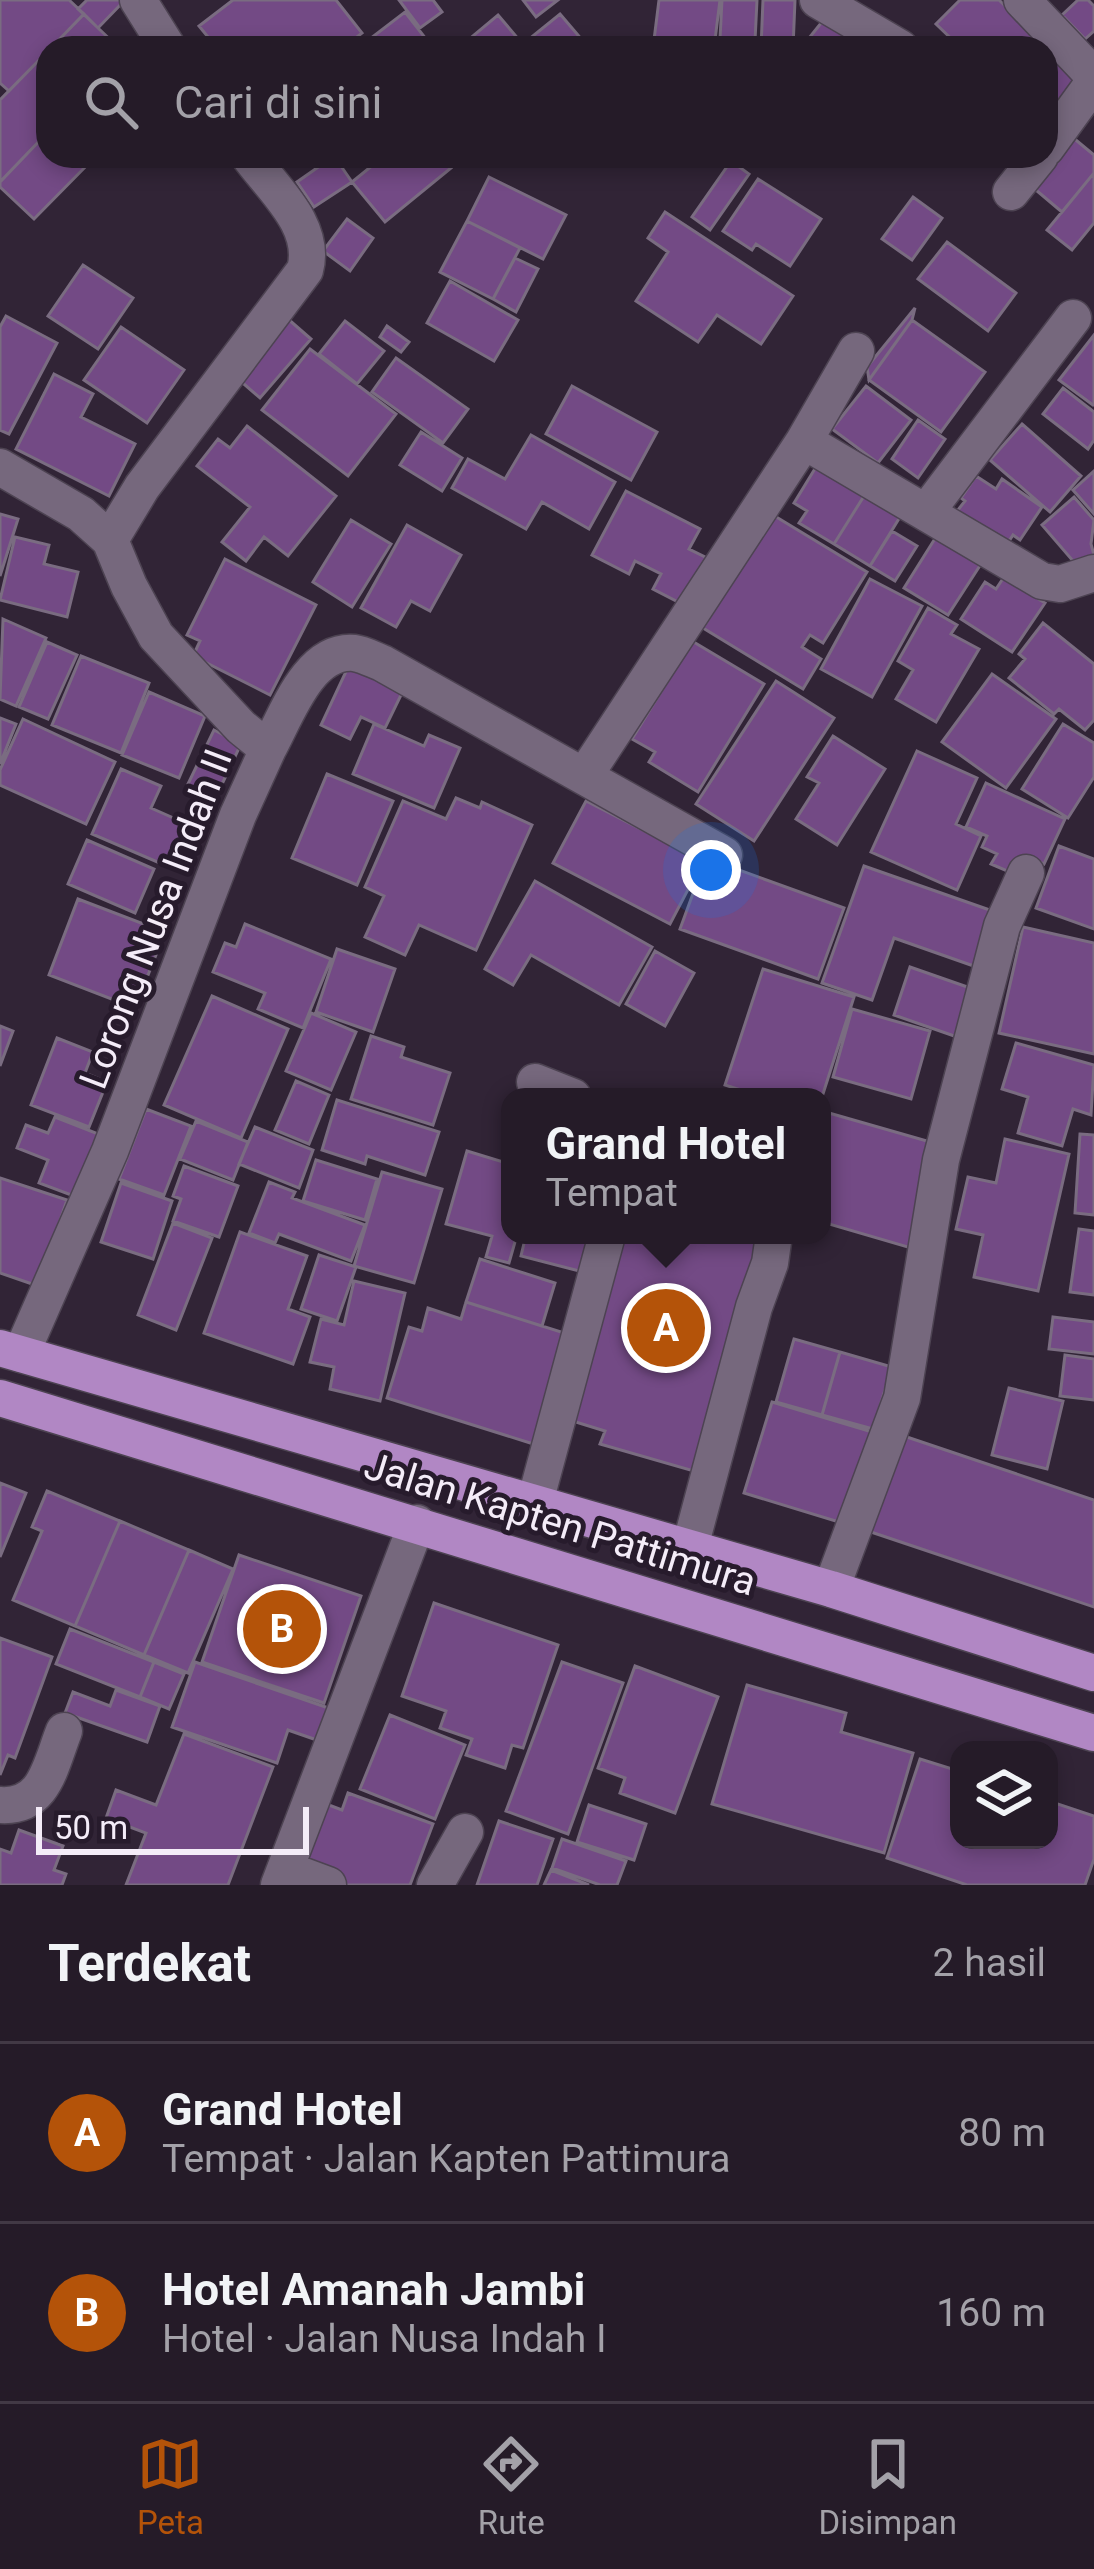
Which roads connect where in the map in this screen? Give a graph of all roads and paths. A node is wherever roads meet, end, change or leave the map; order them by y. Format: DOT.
graph roads {
  1 [pos="138,0"];
  2 [pos="818,0"];
  3 [pos="1022,0"];
  4 [pos="160,36"];
  5 [pos="880,36"];
  6 [pos="1048,36"];
  7 [pos="1058,50"];
  8 [pos="1090,94"];
  9 [pos="1058,133"];
  10 [pos="258,168"];
  11 [pos="1030,168"];
  12 [pos="1011,192"];
  13 [pos="1073,317"];
  14 [pos="856,351"];
  15 [pos="804,442"];
  16 [pos="0,467"];
  17 [pos="927,511"];
  18 [pos="110,539"];
  19 [pos="1094,573"];
  20 [pos="268,749"];
  21 [pos="585,775"];
  22 [pos="724,855"];
  23 [pos="1026,874"];
  24 [pos="536,1082"];
  25 [pos="551,1088"];
  26 [pos="605,1244"];
  27 [pos="772,1244"];
  28 [pos="11,1351"];
  29 [pos="0,1398"];
  30 [pos="536,1502"];
  31 [pos="417,1523"];
  32 [pos="690,1547"];
  33 [pos="831,1589"];
  34 [pos="1094,1673"];
  35 [pos="64,1732"];
  36 [pos="1094,1733"];
  37 [pos="0,1804"];
  38 [pos="465,1832"];
  39 [pos="282,1877"];
  40 [pos="328,1885"];
  41 [pos="435,1885"];
  1 -- 4 [label="street"];
  2 -- 5 [label="street"];
  3 -- 6 [label="street"];
  7 -- 8 [label="street"];
  8 -- 9 [label="street"];
  10 -- 18 [label="street"];
  11 -- 12 [label="street"];
  13 -- 17 [label="street"];
  14 -- 15 [label="street"];
  15 -- 17 [label="street"];
  15 -- 21 [label="street"];
  16 -- 18 [label="street, Lorong Nusa Indah II"];
  17 -- 19 [label="street"];
  18 -- 20 [label="street, Lorong Nusa Indah II"];
  20 -- 21 [label="street"];
  20 -- 28 [label="street, Lorong Nusa Indah II"];
  21 -- 22 [label="street"];
  23 -- 33 [label="street"];
  24 -- 25 [label="street"];
  26 -- 30 [label="street"];
  27 -- 32 [label="street"];
  28 -- 30 [label="main road, Jalan Kapten Pattimura"];
  29 -- 31 [label="main road, Jalan Kapten Pattimura"];
  30 -- 32 [label="main road, Jalan Kapten Pattimura"];
  31 -- 36 [label="main road, Jalan Kapten Pattimura"];
  31 -- 39 [label="street"];
  32 -- 33 [label="main road, Jalan Kapten Pattimura"];
  33 -- 34 [label="main road, Jalan Kapten Pattimura"];
  35 -- 37 [label="street"];
  38 -- 41 [label="street"];
  39 -- 40 [label="street"];
}
